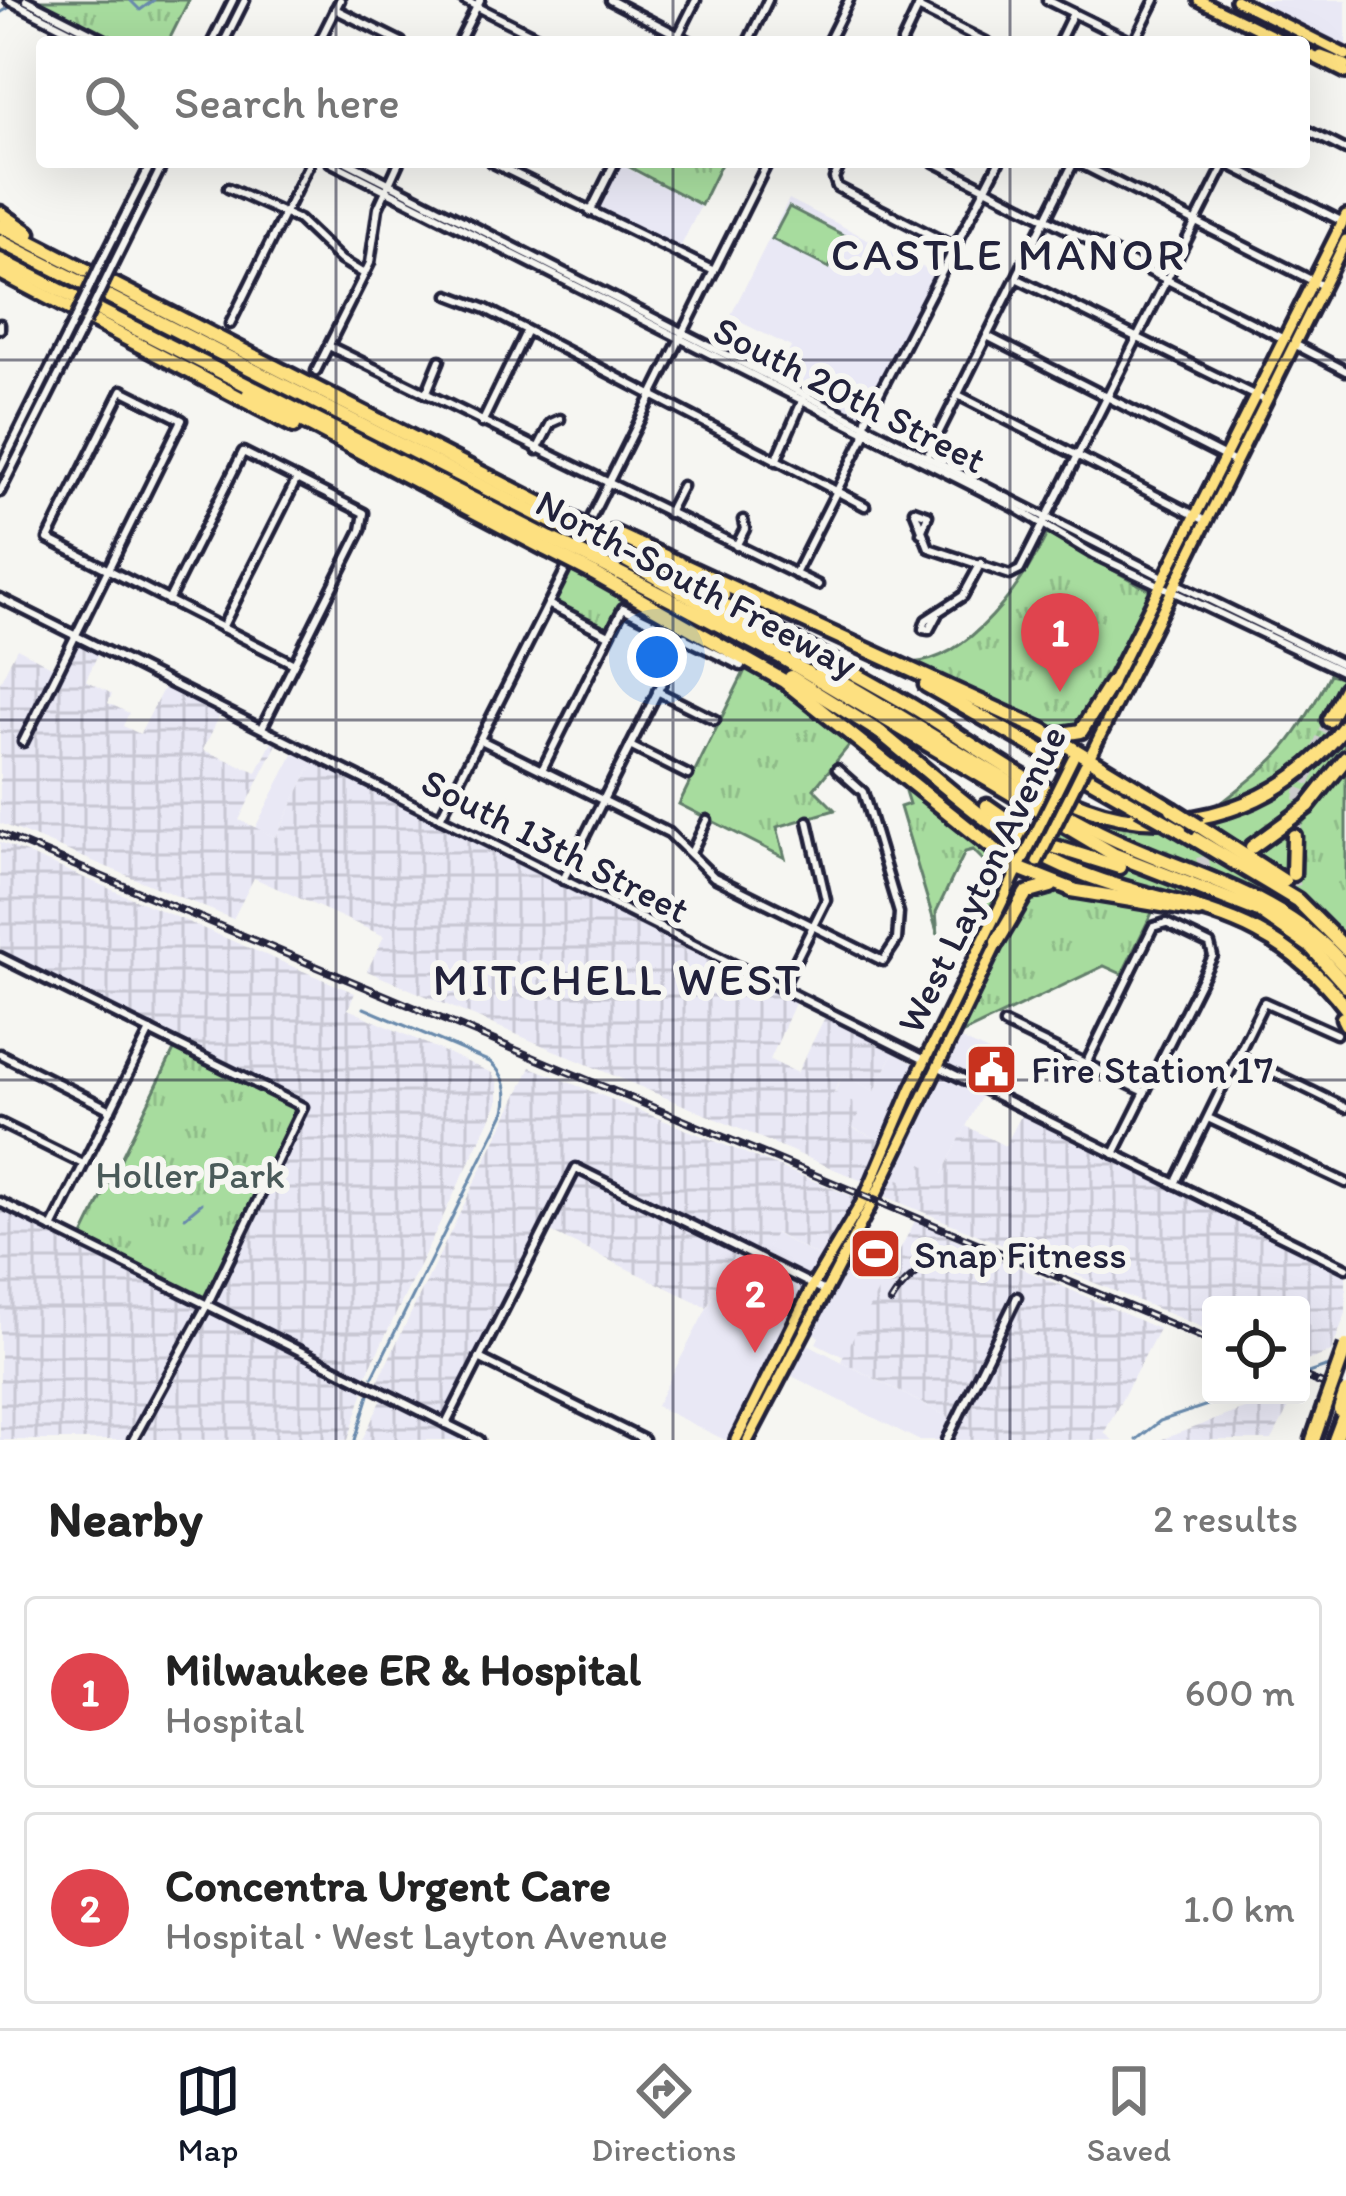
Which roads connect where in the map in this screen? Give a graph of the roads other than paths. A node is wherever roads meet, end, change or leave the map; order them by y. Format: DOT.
graph roads {
  1 [pos="9,0"];
  2 [pos="26,0"];
  3 [pos="232,0"];
  4 [pos="244,0"];
  5 [pos="464,0"];
  6 [pos="610,0"];
  7 [pos="696,0"];
  8 [pos="768,0"];
  9 [pos="849,0"];
  10 [pos="1047,0"];
  11 [pos="1155,0"];
  12 [pos="1198,0"];
  13 [pos="1236,0"];
  14 [pos="478,3"];
  15 [pos="338,4"];
  16 [pos="920,4"];
  17 [pos="1073,13"];
  18 [pos="1294,29"];
  19 [pos="80,36"];
  20 [pos="98,36"];
  21 [pos="215,36"];
  22 [pos="227,36"];
  23 [pos="322,36"];
  24 [pos="391,36"];
  25 [pos="462,36"];
  26 [pos="536,36"];
  27 [pos="671,36"];
  28 [pos="678,36"];
  29 [pos="751,36"];
  30 [pos="831,36"];
  31 [pos="905,36"];
  32 [pos="976,36"];
  33 [pos="1062,36"];
  34 [pos="1121,36"];
  35 [pos="1136,36"];
  36 [pos="1273,36"];
  37 [pos="1290,36"];
  38 [pos="1308,36"];
  39 [pos="1310,37"];
  40 [pos="1310,54"];
  41 [pos="1346,55"];
  42 [pos="1346,69"];
  43 [pos="1310,132"];
  44 [pos="1346,150"];
  45 [pos="149,168"];
  46 [pos="161,168"];
  47 [pos="307,168"];
  48 [pos="344,168"];
  49 [pos="357,168"];
  50 [pos="396,168"];
  51 [pos="503,168"];
  52 [pos="612,168"];
  53 [pos="765,168"];
  54 [pos="840,168"];
  55 [pos="946,168"];
  56 [pos="996,168"];
  57 [pos="1073,168"];
  58 [pos="1088,168"];
  59 [pos="1222,168"];
  60 [pos="1237,168"];
  61 [pos="387,186"];
  62 [pos="228,188"];
  63 [pos="986,189"];
  64 [pos="590,212"];
  65 [pos="0,213"];
  66 [pos="284,214"];
  67 [pos="1046,219"];
  68 [pos="1345,220"];
  69 [pos="1196,221"];
  70 [pos="120,225"];
  71 [pos="0,226"];
  72 [pos="130,231"];
  73 [pos="1346,240"];
  74 [pos="0,241"];
  75 [pos="956,248"];
  76 [pos="0,260"];
  77 [pos="20,271"];
  78 [pos="714,271"];
  79 [pos="0,272"];
  80 [pos="364,274"];
  81 [pos="1016,278"];
  82 [pos="1167,280"];
  83 [pos="1318,283"];
  84 [pos="134,293"];
  85 [pos="448,295"];
  86 [pos="230,324"];
  87 [pos="526,334"];
  88 [pos="682,336"];
  89 [pos="987,336"];
  90 [pos="1137,339"];
  91 [pos="1289,342"];
  92 [pos="328,346"];
  93 [pos="440,360"];
  94 [pos="316,371"];
  95 [pos="1346,371"];
  96 [pos="43,383"];
  97 [pos="52,388"];
  98 [pos="426,394"];
  99 [pos="958,395"];
  100 [pos="804,397"];
  101 [pos="651,398"];
  102 [pos="1108,398"];
  103 [pos="1260,400"];
  104 [pos="560,419"];
  105 [pos="482,423"];
  106 [pos="865,428"];
  107 [pos="537,450"];
  108 [pos="1079,457"];
  109 [pos="926,458"];
  110 [pos="1230,459"];
  111 [pos="776,461"];
  112 [pos="0,469"];
  113 [pos="297,479"];
  114 [pos="608,485"];
  115 [pos="682,486"];
  116 [pos="425,487"];
  117 [pos="836,491"];
  118 [pos="0,492"];
  119 [pos="865,506"];
  120 [pos="668,513"];
  121 [pos="562,517"];
  122 [pos="1201,518"];
  123 [pos="742,520"];
  124 [pos="1047,520"];
  125 [pos="920,533"];
  126 [pos="549,544"];
  127 [pos="612,544"];
  128 [pos="736,546"];
  129 [pos="981,562"];
  130 [pos="596,568"];
  131 [pos="108,570"];
  132 [pos="795,574"];
  133 [pos="818,585"];
  134 [pos="1167,585"];
  135 [pos="0,598"];
  136 [pos="758,600"];
  137 [pos="168,601"];
  138 [pos="548,604"];
  139 [pos="937,615"];
  140 [pos="222,628"];
  141 [pos="687,631"];
  142 [pos="76,635"];
  143 [pos="609,635"];
  144 [pos="294,664"];
  145 [pos="741,665"];
  146 [pos="1345,669"];
  147 [pos="1111,683"];
  148 [pos="1346,688"];
  149 [pos="657,691"];
  150 [pos="715,720"];
  151 [pos="1329,720"];
  152 [pos="1346,724"];
  153 [pos="262,729"];
  154 [pos="877,730"];
  155 [pos="1042,730"];
  156 [pos="481,740"];
  157 [pos="23,742"];
  158 [pos="630,746"];
  159 [pos="1082,757"];
  160 [pos="1346,758"];
  161 [pos="837,769"];
  162 [pos="542,770"];
  163 [pos="688,775"];
  164 [pos="602,801"];
  165 [pos="440,818"];
  166 [pos="707,820"];
  167 [pos="808,821"];
  168 [pos="1294,836"];
  169 [pos="1252,847"];
  170 [pos="691,854"];
  171 [pos="1025,867"];
  172 [pos="1119,867"];
  173 [pos="1293,874"];
  174 [pos="563,880"];
  175 [pos="1074,890"];
  176 [pos="1325,925"];
  177 [pos="814,927"];
  178 [pos="1272,939"];
  179 [pos="997,942"];
  180 [pos="1346,949"];
  181 [pos="0,957"];
  182 [pos="1346,968"];
  183 [pos="1346,986"];
  184 [pos="782,988"];
  185 [pos="1343,1021"];
  186 [pos="1004,1024"];
  187 [pos="150,1031"];
  188 [pos="0,1054"];
  189 [pos="1238,1055"];
  190 [pos="930,1062"];
  191 [pos="1086,1064"];
  192 [pos="1145,1092"];
  193 [pos="1346,1108"];
  194 [pos="110,1110"];
  195 [pos="1208,1117"];
  196 [pos="0,1123"];
  197 [pos="1114,1154"];
  198 [pos="83,1164"];
  199 [pos="1174,1184"];
  200 [pos="1346,1184"];
  201 [pos="0,1202"];
  202 [pos="52,1228"];
  203 [pos="1346,1268"];
  204 [pos="818,1288"];
  205 [pos="1017,1297"];
  206 [pos="207,1305"];
  207 [pos="1346,1346"];
  208 [pos="478,1358"];
  209 [pos="1346,1392"];
  210 [pos="1344,1411"];
  211 [pos="446,1424"];
  212 [pos="133,1440"];
  213 [pos="479,1440"];
  214 [pos="644,1440"];
  215 [pos="736,1440"];
  216 [pos="748,1440"];
  217 [pos="946,1440"];
  218 [pos="1313,1440"];
  219 [pos="1332,1440"];
  1 -- 19 [label="street"];
  2 -- 20 [label="street"];
  3 -- 21 [label="street"];
  4 -- 22 [label="street"];
  5 -- 14 [label="street"];
  6 -- 27 [label="street"];
  7 -- 28 [label="street"];
  8 -- 29 [label="street"];
  9 -- 30 [label="street"];
  10 -- 17 [label="street"];
  11 -- 35 [label="street"];
  12 -- 36 [label="main road"];
  13 -- 18 [label="main road"];
  14 -- 25 [label="street"];
  14 -- 26 [label="street"];
  15 -- 23 [label="street"];
  15 -- 24 [label="street"];
  16 -- 31 [label="street"];
  16 -- 32 [label="street"];
  17 -- 33 [label="street"];
  17 -- 34 [label="street"];
  18 -- 37 [label="street"];
  18 -- 38 [label="main road"];
  39 -- 41 [label="main road"];
  40 -- 42 [label="main road"];
  43 -- 44 [label="street"];
  45 -- 70 [label="street"];
  46 -- 72 [label="street"];
  47 -- 66 [label="street"];
  48 -- 61 [label="street, South 20th Street"];
  49 -- 61 [label="street, South 20th Street"];
  50 -- 61 [label="street"];
  51 -- 64 [label="street"];
  52 -- 64 [label="street"];
  53 -- 78 [label="street"];
  54 -- 75 [label="street"];
  55 -- 63 [label="street"];
  56 -- 63 [label="street"];
  57 -- 67 [label="street"];
  58 -- 69 [label="street"];
  59 -- 69 [label="street"];
  60 -- 68 [label="street"];
  61 -- 80 [label="street"];
  61 -- 88 [label="street, South 20th Street"];
  62 -- 66 [label="street"];
  63 -- 67 [label="street"];
  63 -- 75 [label="street"];
  64 -- 78 [label="street"];
  65 -- 84 [label="highway"];
  66 -- 80 [label="street"];
  66 -- 86 [label="street"];
  67 -- 81 [label="street"];
  67 -- 82 [label="street"];
  68 -- 83 [label="main road, West Layton Avenue"];
  69 -- 82 [label="street"];
  69 -- 83 [label="street"];
  70 -- 72 [label="street"];
  70 -- 96 [label="street, bridge"];
  71 -- 84 [label="highway"];
  72 -- 97 [label="street, bridge"];
  73 -- 83 [label="main road, West Layton Avenue"];
  74 -- 121 [label="highway, North-South Freeway"];
  75 -- 106 [label="street"];
  76 -- 77 [label="highway, North-South Freeway"];
  77 -- 116 [label="highway"];
  77 -- 126 [label="highway, North-South Freeway"];
  78 -- 88 [label="street"];
  79 -- 116 [label="highway"];
  80 -- 92 [label="street"];
  81 -- 89 [label="street"];
  81 -- 90 [label="street"];
  82 -- 90 [label="street"];
  82 -- 91 [label="street"];
  83 -- 91 [label="main road, West Layton Avenue"];
  84 -- 121 [label="highway"];
  85 -- 87 [label="street"];
  87 -- 101 [label="street"];
  87 -- 105 [label="street"];
  88 -- 100 [label="street, South 20th Street"];
  88 -- 101 [label="street"];
  89 -- 99 [label="street"];
  89 -- 102 [label="street"];
  90 -- 102 [label="street"];
  90 -- 103 [label="street"];
  91 -- 95 [label="street"];
  91 -- 103 [label="main road, West Layton Avenue"];
  92 -- 94 [label="street"];
  92 -- 98 [label="street"];
  93 -- 98 [label="street"];
  96 -- 97 [label="street"];
  96 -- 112 [label="street"];
  97 -- 118 [label="street"];
  98 -- 105 [label="street"];
  99 -- 108 [label="street"];
  99 -- 109 [label="street"];
  100 -- 106 [label="street, South 20th Street"];
  100 -- 111 [label="street"];
  101 -- 111 [label="street"];
  101 -- 114 [label="street"];
  102 -- 108 [label="street"];
  102 -- 110 [label="street"];
  103 -- 110 [label="main road, West Layton Avenue"];
  104 -- 107 [label="street"];
  105 -- 107 [label="street"];
  106 -- 109 [label="street, South 20th Street"];
  106 -- 117 [label="street"];
  107 -- 114 [label="street"];
  108 -- 122 [label="street"];
  108 -- 124 [label="street"];
  109 -- 124 [label="street, South 20th Street"];
  110 -- 122 [label="main road, West Layton Avenue"];
  111 -- 117 [label="street"];
  113 -- 137 [label="street"];
  113 -- 140 [label="street"];
  113 -- 144 [label="street"];
  114 -- 120 [label="street"];
  114 -- 138 [label="street"];
  115 -- 120 [label="street"];
  116 -- 126 [label="highway"];
  117 -- 119 [label="street"];
  117 -- 132 [label="street"];
  120 -- 128 [label="street"];
  121 -- 127 [label="highway, North-South Freeway, bridge"];
  122 -- 134 [label="main road, West Layton Avenue"];
  123 -- 128 [label="street"];
  124 -- 129 [label="street"];
  124 -- 134 [label="street, South 20th Street"];
  125 -- 129 [label="street"];
  126 -- 130 [label="highway, North-South Freeway, bridge"];
  127 -- 136 [label="highway"];
  127 -- 152 [label="highway"];
  127 -- 182 [label="highway, North-South Freeway"];
  128 -- 132 [label="street"];
  129 -- 139 [label="street"];
  130 -- 141 [label="highway"];
  130 -- 183 [label="highway, North-South Freeway"];
  131 -- 131 [label="street"];
  131 -- 137 [label="street"];
  131 -- 142 [label="street"];
  132 -- 133 [label="street"];
  134 -- 146 [label="street, South 20th Street"];
  134 -- 147 [label="main road, West Layton Avenue"];
  134 -- 159 [label="main road, West Layton Avenue"];
  135 -- 142 [label="street, South 13th Street"];
  136 -- 155 [label="highway"];
  136 -- 176 [label="highway, bridge"];
  137 -- 140 [label="street"];
  138 -- 143 [label="street"];
  138 -- 156 [label="street"];
  140 -- 144 [label="street"];
  141 -- 143 [label="street"];
  141 -- 145 [label="street"];
  141 -- 149 [label="street"];
  141 -- 154 [label="highway"];
  141 -- 171 [label="highway"];
  142 -- 153 [label="street, South 13th Street"];
  142 -- 157 [label="street"];
  143 -- 162 [label="street"];
  144 -- 153 [label="street"];
  147 -- 155 [label="highway"];
  147 -- 159 [label="main road, West Layton Avenue"];
  148 -- 151 [label="highway"];
  149 -- 150 [label="street"];
  149 -- 158 [label="street"];
  153 -- 165 [label="street, South 13th Street"];
  154 -- 172 [label="highway"];
  154 -- 178 [label="highway"];
  155 -- 159 [label="highway"];
  156 -- 162 [label="street"];
  156 -- 165 [label="street"];
  158 -- 163 [label="street"];
  158 -- 164 [label="street"];
  159 -- 171 [label="main road, West Layton Avenue, bridge"];
  159 -- 176 [label="highway, bridge"];
  160 -- 169 [label="highway"];
  161 -- 177 [label="street"];
  162 -- 164 [label="street"];
  164 -- 170 [label="street"];
  164 -- 174 [label="street"];
  165 -- 174 [label="street, South 13th Street"];
  166 -- 170 [label="street"];
  167 -- 177 [label="street"];
  168 -- 173 [label="highway"];
  170 -- 177 [label="street"];
  171 -- 175 [label="highway"];
  171 -- 179 [label="main road, West Layton Avenue"];
  171 -- 190 [label="main road, West Layton Avenue"];
  174 -- 184 [label="street, South 13th Street"];
  175 -- 178 [label="highway"];
  175 -- 179 [label="highway"];
  176 -- 180 [label="highway"];
  177 -- 184 [label="street"];
  178 -- 185 [label="highway"];
  179 -- 190 [label="main road, West Layton Avenue"];
  181 -- 187 [label="street"];
  184 -- 190 [label="street, South 13th Street"];
  185 -- 189 [label="street"];
  186 -- 191 [label="street"];
  187 -- 194 [label="street"];
  187 -- 206 [label="street"];
  188 -- 194 [label="street"];
  189 -- 193 [label="street"];
  189 -- 195 [label="street"];
  190 -- 197 [label="street, South 13th Street"];
  190 -- 204 [label="main road, West Layton Avenue"];
  191 -- 192 [label="street"];
  191 -- 192 [label="street"];
  192 -- 197 [label="street"];
  194 -- 198 [label="street"];
  195 -- 199 [label="street"];
  195 -- 200 [label="street"];
  196 -- 198 [label="street"];
  197 -- 199 [label="street, South 13th Street"];
  198 -- 202 [label="street"];
  199 -- 203 [label="street, South 13th Street"];
  201 -- 202 [label="street"];
  202 -- 206 [label="street"];
  204 -- 208 [label="street"];
  204 -- 215 [label="main road, West Layton Avenue"];
  204 -- 216 [label="main road, West Layton Avenue"];
  205 -- 217 [label="street"];
  206 -- 211 [label="street"];
  206 -- 212 [label="street"];
  207 -- 218 [label="highway, bridge"];
  208 -- 211 [label="street"];
  208 -- 214 [label="street"];
  209 -- 210 [label="highway, bridge"];
  210 -- 219 [label="highway"];
  211 -- 213 [label="street"];
}
